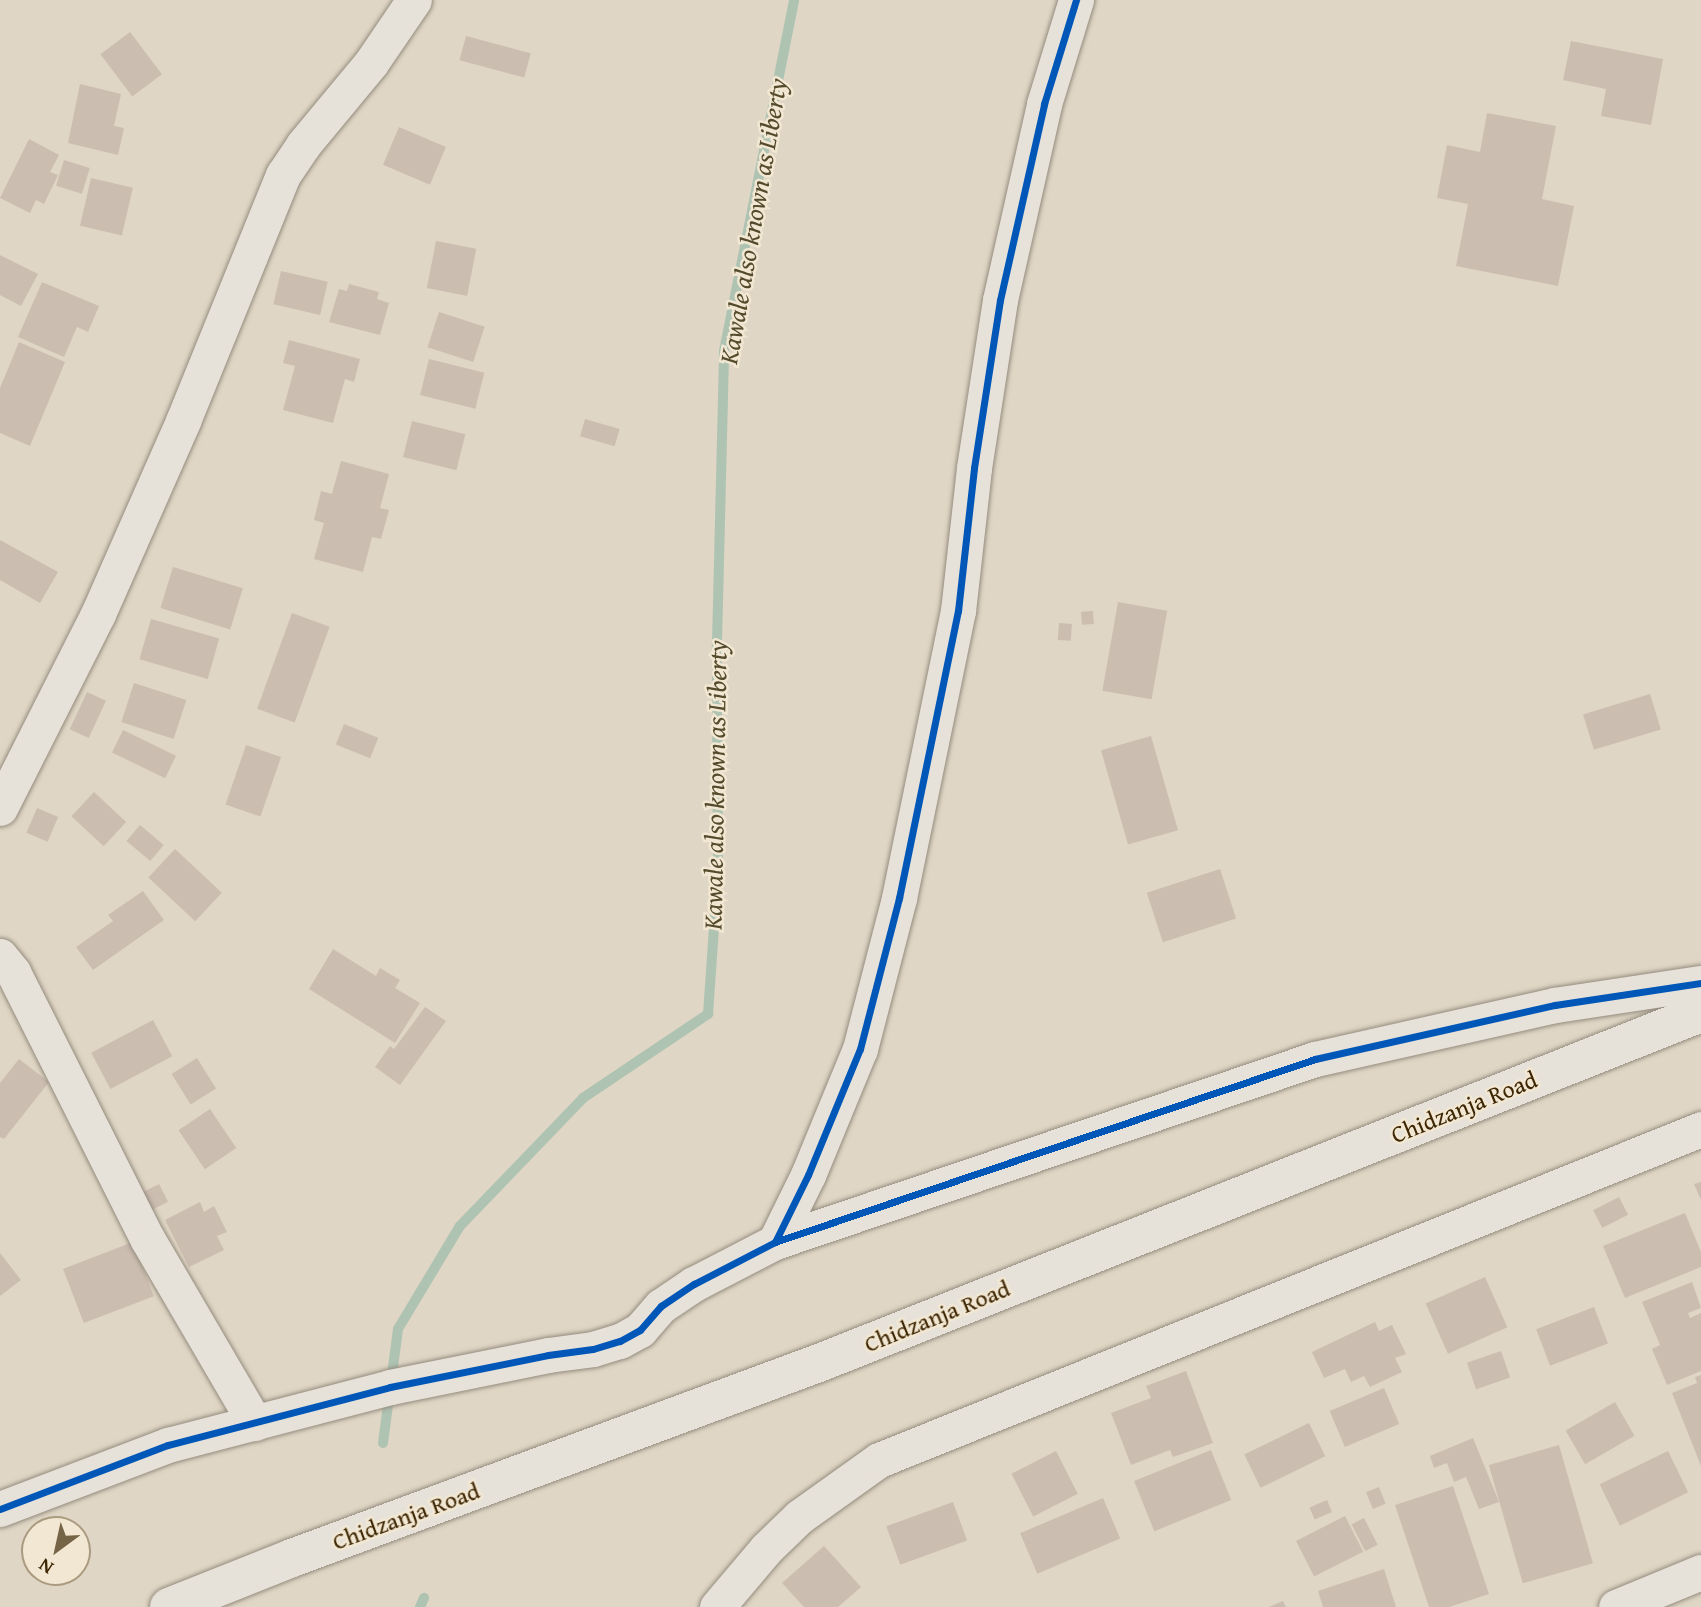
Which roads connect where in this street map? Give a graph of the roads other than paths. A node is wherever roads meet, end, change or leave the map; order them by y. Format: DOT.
graph roads {
  1 [pos="414,0"];
  2 [pos="1076,0"];
  3 [pos="0,808"];
  4 [pos="0,957"];
  5 [pos="1701,984"];
  6 [pos="1701,1013"];
  7 [pos="1701,1129"];
  8 [pos="775,1242"];
  9 [pos="255,1423"];
  10 [pos="0,1509"];
  11 [pos="1701,1572"];
  12 [pos="169,1607"];
  13 [pos="717,1607"];
  14 [pos="1616,1607"];
  1 -- 3 [label="street"];
  2 -- 8 [label="street"];
  4 -- 9 [label="street"];
  5 -- 8 [label="street"];
  6 -- 12 [label="street, Chidzanja Road"];
  7 -- 13 [label="street"];
  8 -- 9 [label="street"];
  9 -- 10 [label="street"];
  11 -- 14 [label="street"];
}
